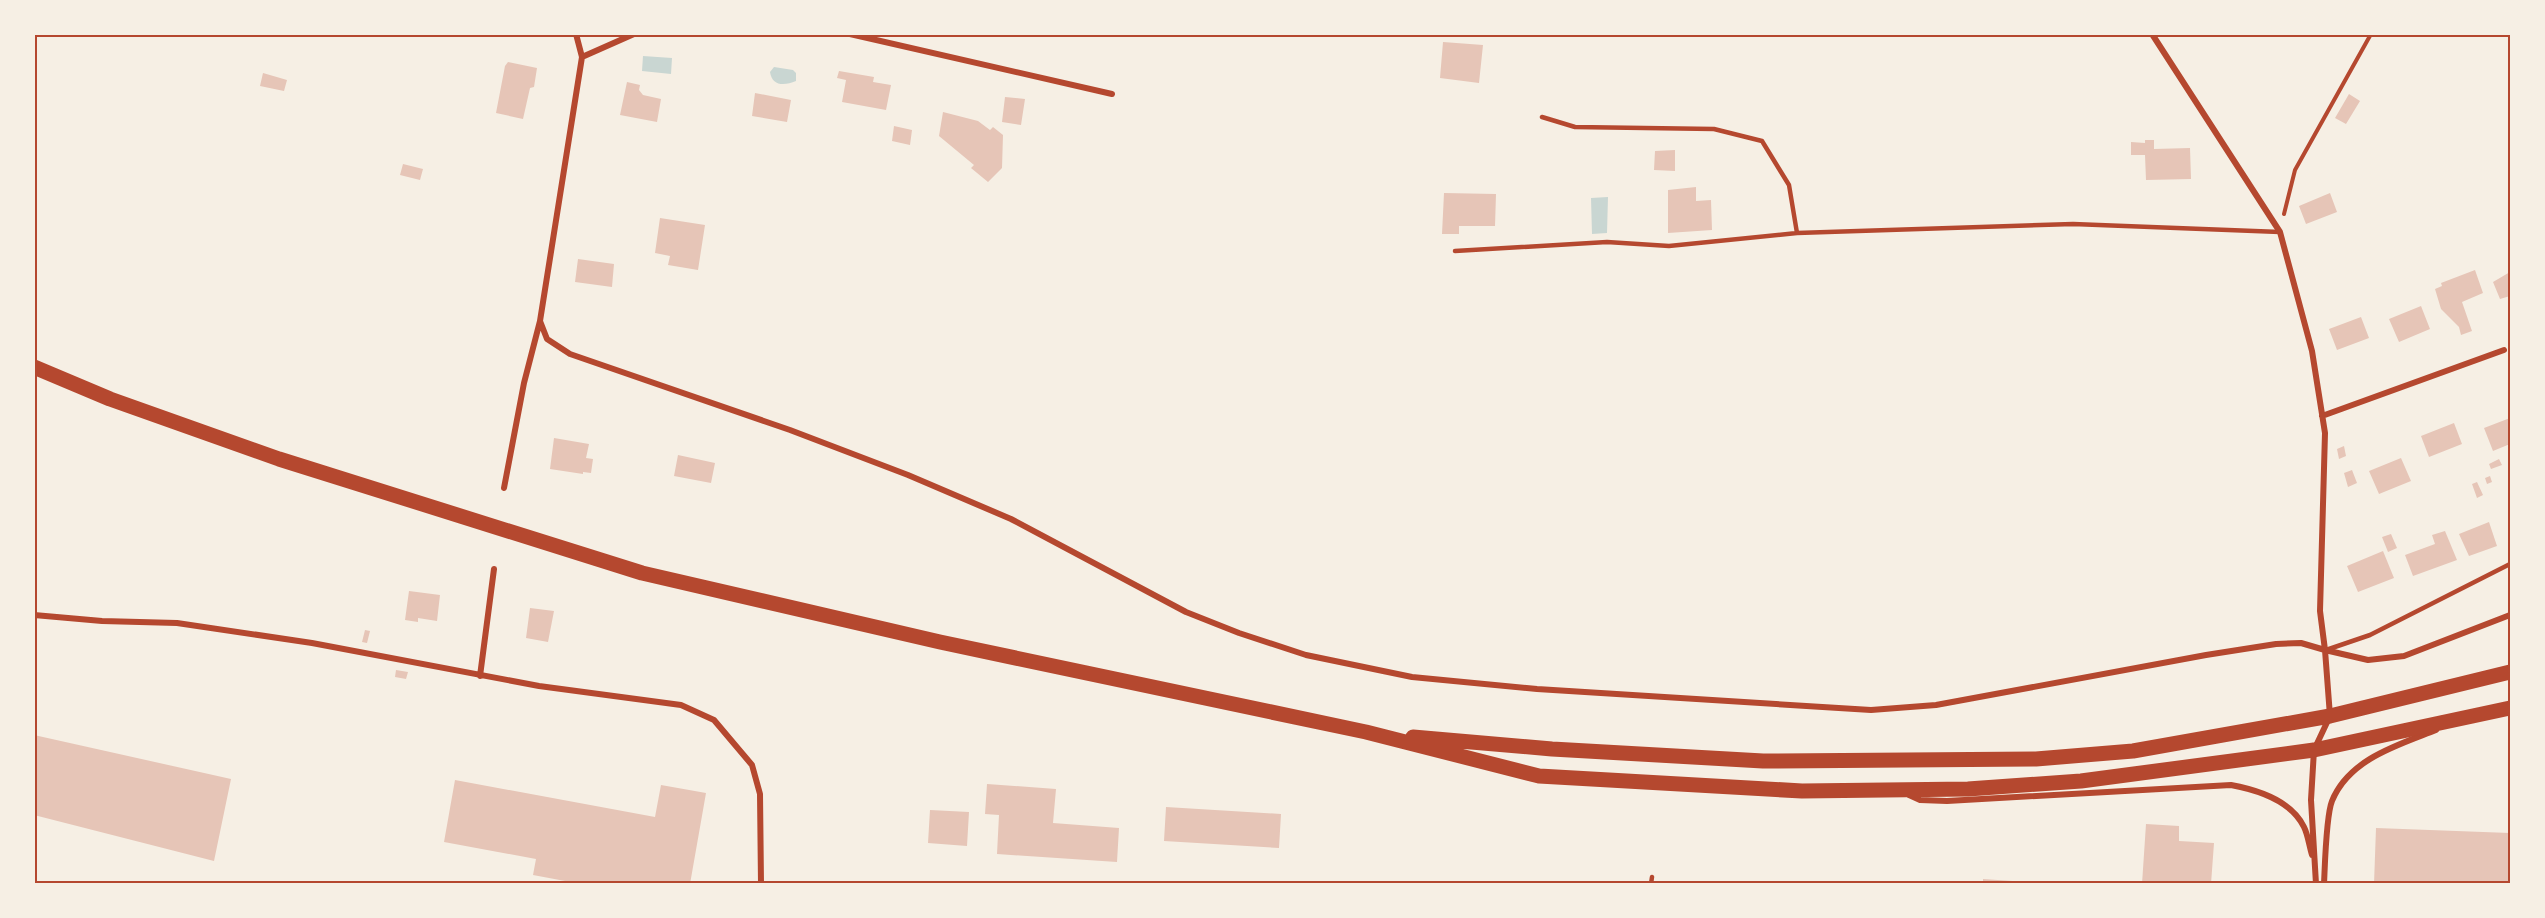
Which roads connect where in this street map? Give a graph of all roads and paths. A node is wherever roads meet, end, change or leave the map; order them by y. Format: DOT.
graph roads {
  1 [pos="576,34"];
  2 [pos="634,34"];
  3 [pos="850,34"];
  4 [pos="2152,34"];
  5 [pos="2372,34"];
  6 [pos="582,57"];
  7 [pos="1112,94"];
  8 [pos="1542,117"];
  9 [pos="2280,232"];
  10 [pos="1797,233"];
  11 [pos="1455,251"];
  12 [pos="540,321"];
  13 [pos="2504,350"];
  14 [pos="34,367"];
  15 [pos="2322,416"];
  16 [pos="504,488"];
  17 [pos="2511,564"];
  18 [pos="494,569"];
  19 [pos="34,615"];
  20 [pos="2511,615"];
  21 [pos="2325,650"];
  22 [pos="2511,672"];
  23 [pos="480,676"];
  24 [pos="2511,708"];
  25 [pos="2330,716"];
  26 [pos="2467,718"];
  27 [pos="1366,732"];
  28 [pos="2314,750"];
  29 [pos="1900,791"];
  30 [pos="1652,877"];
  31 [pos="761,884"];
  32 [pos="1651,884"];
  33 [pos="2316,884"];
  34 [pos="2324,884"];
  1 -- 6 [label="street"];
  2 -- 6 [label="street"];
  3 -- 7 [label="street"];
  4 -- 9 [label="street"];
  5 -- 9 [label="path"];
  6 -- 12 [label="street"];
  8 -- 10 [label="lane"];
  9 -- 10 [label="lane"];
  9 -- 15 [label="street"];
  10 -- 11 [label="lane"];
  12 -- 16 [label="street"];
  12 -- 21 [label="street"];
  13 -- 15 [label="street"];
  14 -- 27 [label="main road"];
  15 -- 21 [label="street"];
  17 -- 21 [label="lane"];
  18 -- 23 [label="street"];
  19 -- 23 [label="street"];
  20 -- 21 [label="street"];
  21 -- 25 [label="street"];
  22 -- 25 [label="main road"];
  23 -- 31 [label="street"];
  24 -- 26 [label="main road"];
  25 -- 27 [label="main road"];
  25 -- 28 [label="street"];
  26 -- 28 [label="main road"];
  26 -- 34 [label="street"];
  27 -- 29 [label="main road"];
  28 -- 29 [label="main road"];
  28 -- 33 [label="street"];
  29 -- 33 [label="street"];
  30 -- 32 [label="lane"];
}
